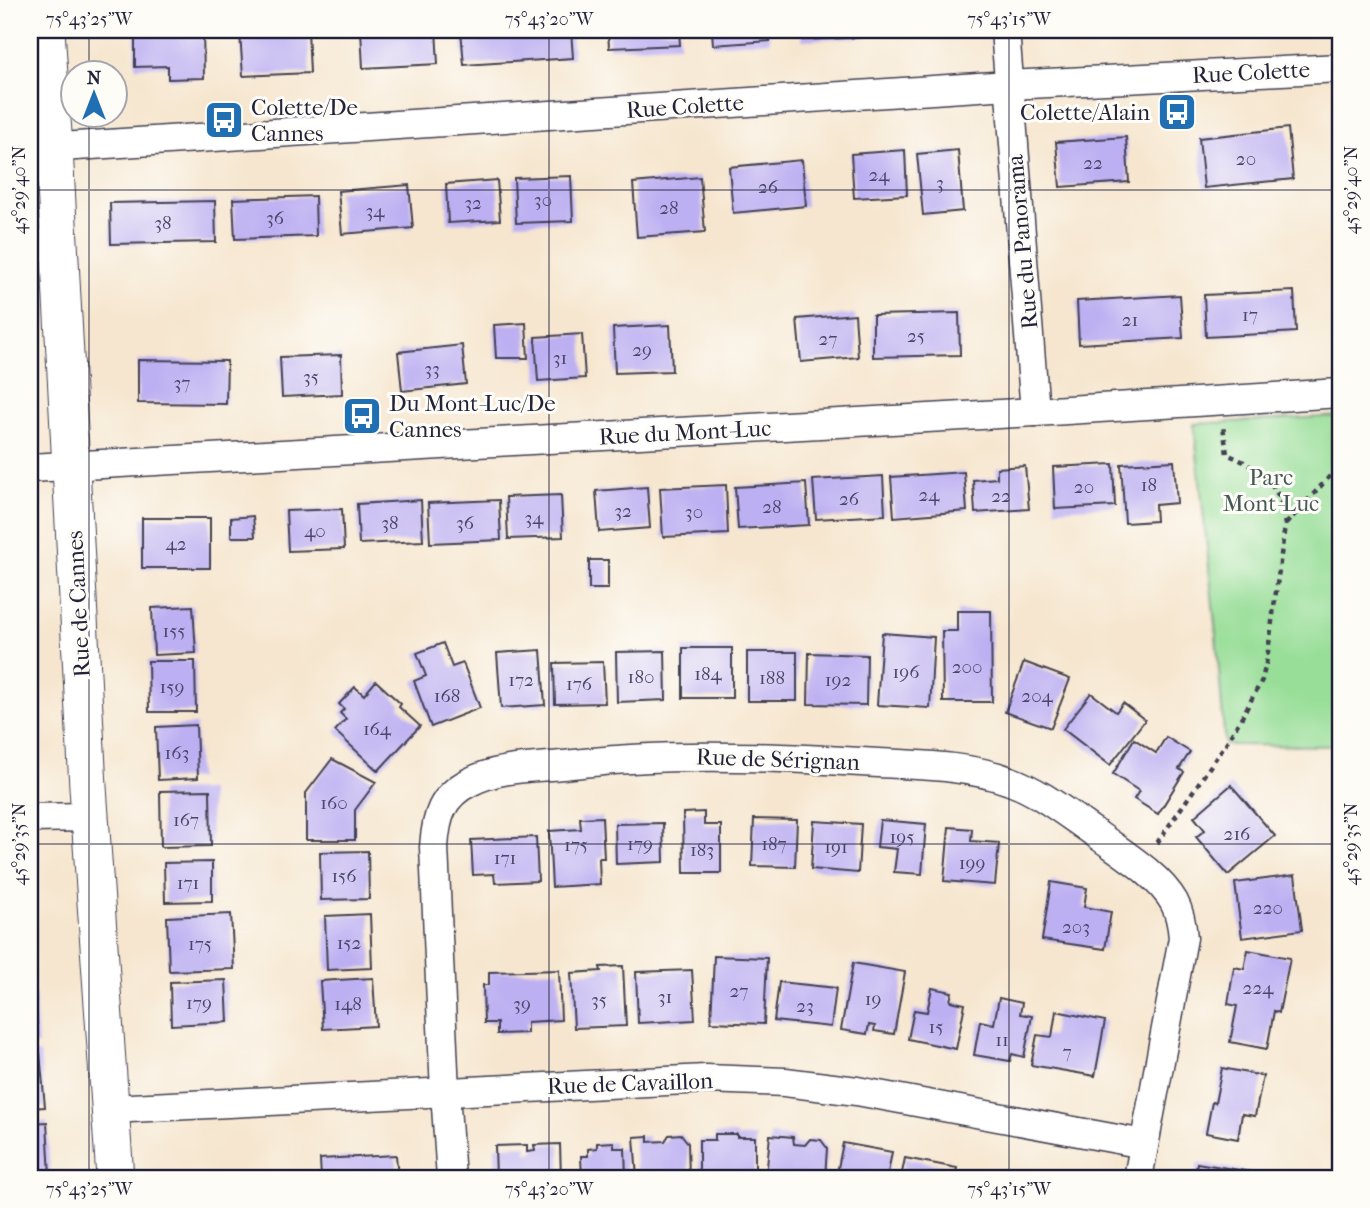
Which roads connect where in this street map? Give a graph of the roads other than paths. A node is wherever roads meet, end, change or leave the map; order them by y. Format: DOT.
graph roads {
  1 [pos="46,30"];
  2 [pos="1005,30"];
  3 [pos="1340,68"];
  4 [pos="1009,85"];
  5 [pos="42,149"];
  6 [pos="1340,393"];
  7 [pos="1035,412"];
  8 [pos="70,466"];
  9 [pos="30,468"];
  10 [pos="90,817"];
  11 [pos="30,818"];
  12 [pos="445,1091"];
  13 [pos="110,1110"];
  14 [pos="1144,1144"];
  15 [pos="116,1178"];
  16 [pos="451,1178"];
  17 [pos="1138,1178"];
  1 -- 5 [label="street, Rue de Cannes"];
  2 -- 4 [label="street, Rue du Panorama"];
  3 -- 4 [label="street, Rue Colette"];
  4 -- 5 [label="street, Rue Colette"];
  4 -- 7 [label="street, Rue du Panorama"];
  5 -- 8 [label="street, Rue de Cannes"];
  6 -- 7 [label="street, Rue du Mont-Luc"];
  7 -- 8 [label="street, Rue du Mont-Luc"];
  8 -- 9 [label="street, Rue du Mont-Luc"];
  8 -- 10 [label="street, Rue de Cannes"];
  10 -- 11 [label="street"];
  10 -- 13 [label="street, Rue de Cannes"];
  12 -- 13 [label="street, Rue de Cavaillon"];
  12 -- 14 [label="street, Rue de Cavaillon"];
  12 -- 14 [label="street, Rue de Sérignan"];
  12 -- 16 [label="street, Rue de Sérignan"];
  13 -- 15 [label="street, Rue de Cannes"];
  14 -- 17 [label="street, Rue de Sérignan"];
}
